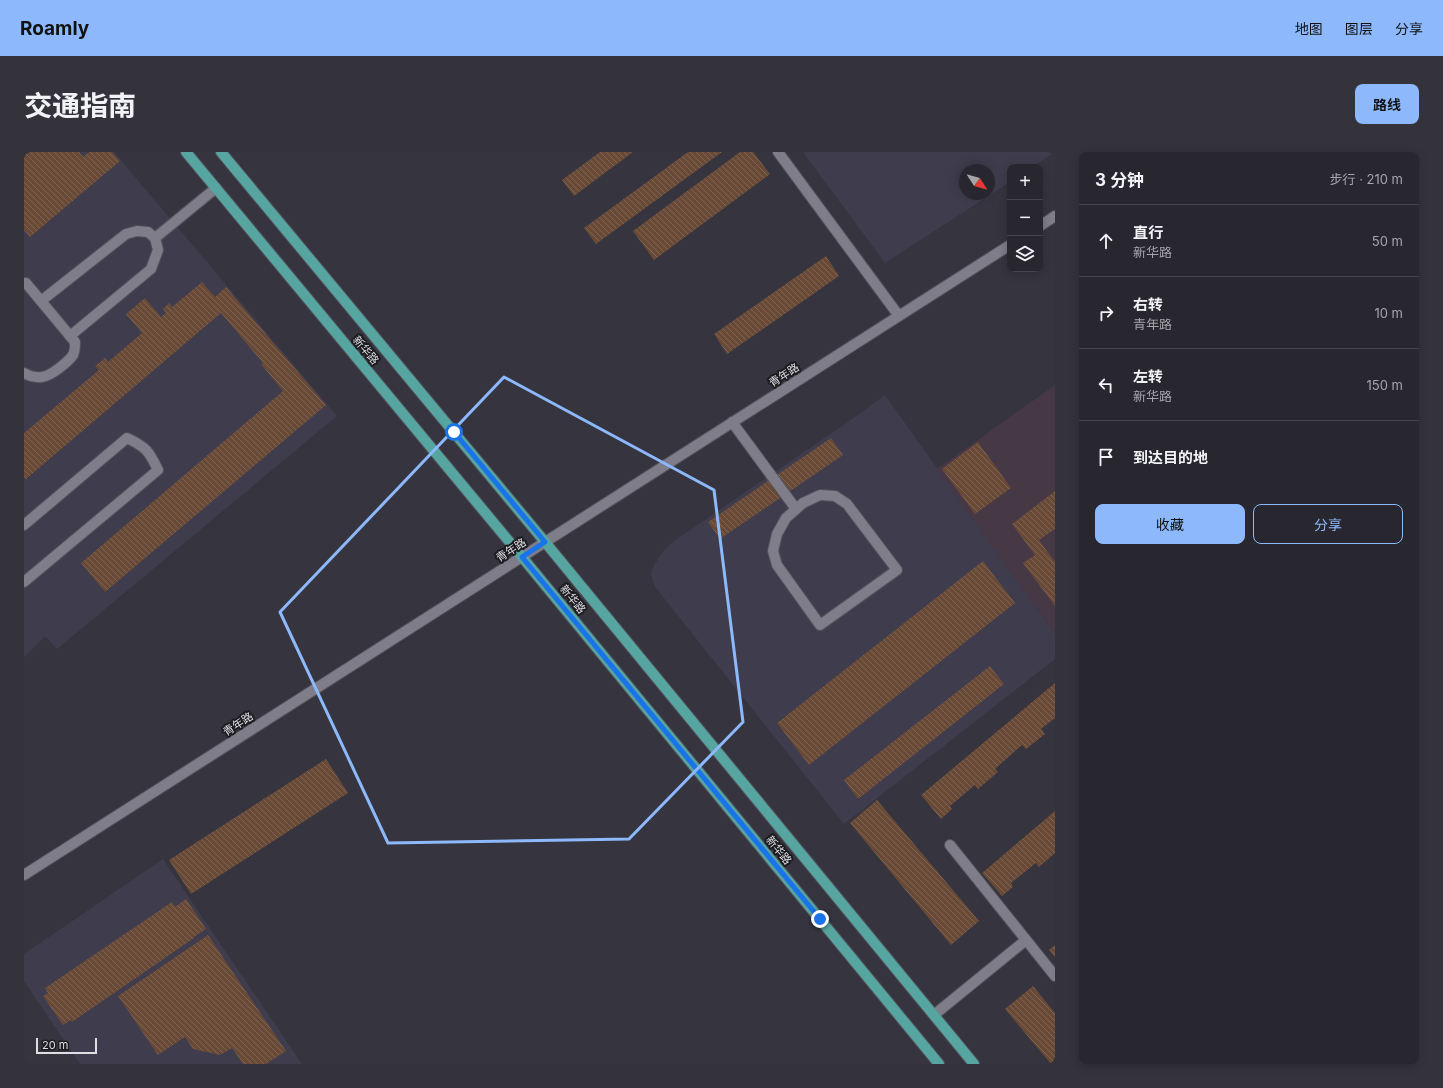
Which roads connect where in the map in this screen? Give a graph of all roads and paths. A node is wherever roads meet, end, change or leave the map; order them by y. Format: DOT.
graph roads {
  1 [pos="186,152"];
  2 [pos="221,152"];
  3 [pos="778,152"];
  4 [pos="216,188"];
  5 [pos="1055,216"];
  6 [pos="1043,224"];
  7 [pos="155,238"];
  8 [pos="1007,247"];
  9 [pos="24,283"];
  10 [pos="41,301"];
  11 [pos="899,316"];
  12 [pos="70,336"];
  13 [pos="24,373"];
  14 [pos="732,422"];
  15 [pos="796,508"];
  16 [pos="24,525"];
  17 [pos="545,542"];
  18 [pos="522,557"];
  19 [pos="24,582"];
  20 [pos="950,845"];
  21 [pos="24,875"];
  22 [pos="1026,940"];
  23 [pos="1055,976"];
  24 [pos="934,1015"];
  25 [pos="939,1064"];
  26 [pos="974,1064"];
  1 -- 4 [label="main road, 新华路"];
  2 -- 17 [label="main road, 新华路"];
  3 -- 11 [label="street"];
  4 -- 7 [label="street"];
  4 -- 18 [label="main road, 新华路"];
  5 -- 6 [label="street"];
  7 -- 10 [label="street"];
  7 -- 12 [label="street"];
  8 -- 11 [label="street, 青年路"];
  9 -- 10 [label="street"];
  10 -- 12 [label="street"];
  11 -- 14 [label="street, 青年路"];
  12 -- 13 [label="street"];
  14 -- 15 [label="street"];
  14 -- 17 [label="street, 青年路"];
  15 -- 15 [label="street"];
  16 -- 19 [label="street"];
  17 -- 18 [label="street, 青年路"];
  17 -- 24 [label="main road, 新华路"];
  18 -- 21 [label="street, 青年路"];
  18 -- 25 [label="main road, 新华路"];
  20 -- 22 [label="street"];
  22 -- 23 [label="street"];
  22 -- 24 [label="street"];
  24 -- 26 [label="main road, 新华路"];
}
